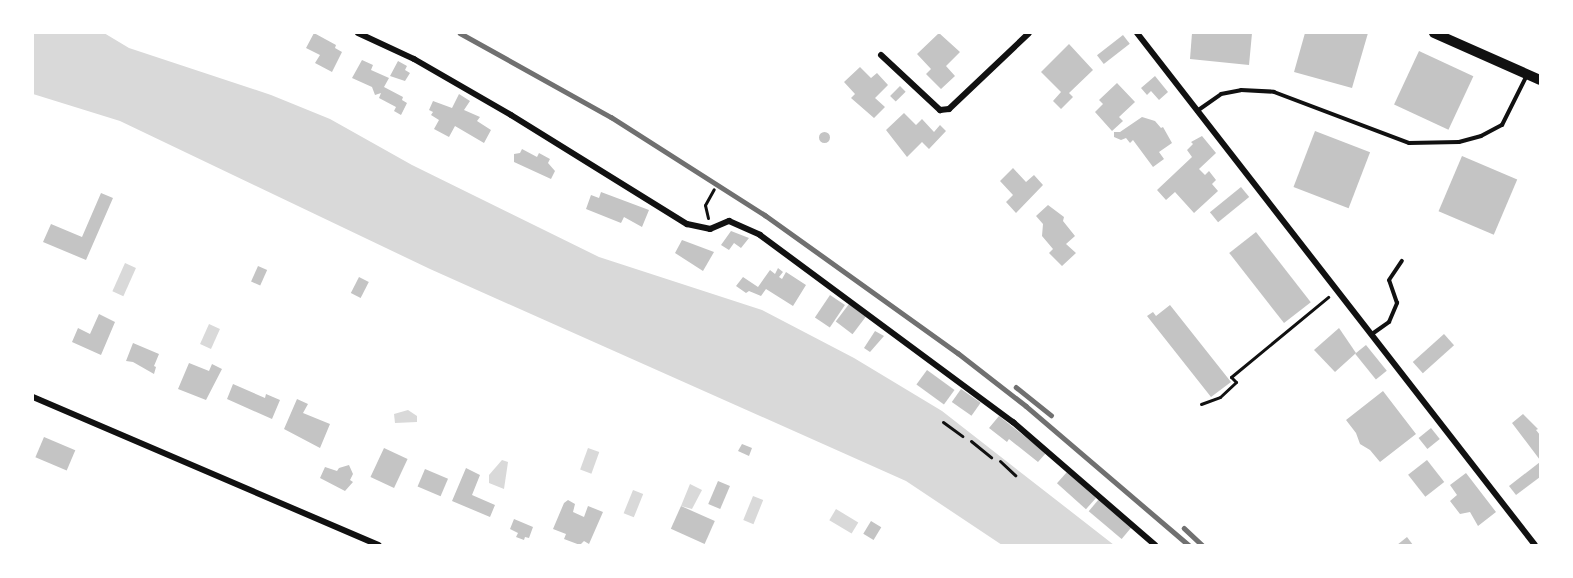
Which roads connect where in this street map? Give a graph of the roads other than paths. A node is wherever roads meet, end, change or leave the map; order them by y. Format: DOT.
graph roads {
  1 [pos="358,33"];
  2 [pos="1029,33"];
  3 [pos="1137,33"];
  4 [pos="1434,33"];
  5 [pos="881,56"];
  6 [pos="1528,75"];
  7 [pos="1540,80"];
  8 [pos="1197,111"];
  9 [pos="1402,261"];
  10 [pos="1371,335"];
  11 [pos="33,397"];
  12 [pos="380,545"];
  13 [pos="1155,545"];
  14 [pos="1534,545"];
  1 -- 13 [label="street"];
  2 -- 5 [label="street"];
  3 -- 8 [label="street"];
  4 -- 6 [label="street"];
  6 -- 7 [label="street"];
  6 -- 8 [label="lane"];
  8 -- 10 [label="street"];
  9 -- 10 [label="lane"];
  10 -- 14 [label="street"];
  11 -- 12 [label="street"];
}
